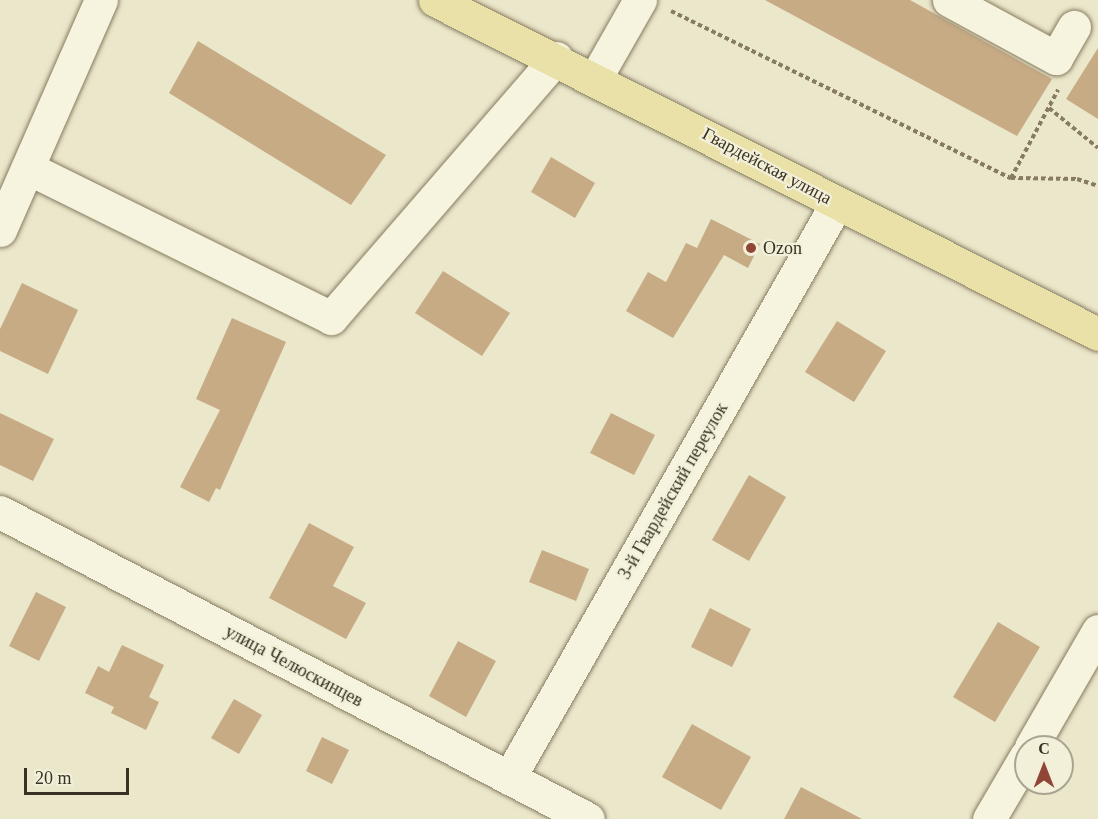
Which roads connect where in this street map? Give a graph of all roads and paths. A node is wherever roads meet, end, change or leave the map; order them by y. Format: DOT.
graph roads {
  1 [pos="101,0"];
  2 [pos="435,0"];
  3 [pos="949,0"];
  4 [pos="649,3"];
  5 [pos="1074,27"];
  6 [pos="556,58"];
  7 [pos="1056,58"];
  8 [pos="596,77"];
  9 [pos="1049,108"];
  10 [pos="1098,148"];
  11 [pos="28,168"];
  12 [pos="1011,178"];
  13 [pos="1098,186"];
  14 [pos="837,203"];
  15 [pos="0,230"];
  16 [pos="1096,328"];
  17 [pos="0,512"];
  18 [pos="1098,631"];
  19 [pos="1038,735"];
  20 [pos="1014,776"];
  21 [pos="510,778"];
  22 [pos="588,819"];
  23 [pos="989,819"];
  1 -- 11 [label="street"];
  2 -- 6 [label="main road, Гвардейская улица"];
  3 -- 7 [label="street"];
  4 -- 8 [label="street"];
  4 -- 12 [label="path"];
  5 -- 7 [label="street"];
  6 -- 8 [label="main road, Гвардейская улица"];
  6 -- 11 [label="street"];
  7 -- 9 [label="path"];
  8 -- 14 [label="main road, Гвардейская улица"];
  9 -- 10 [label="path"];
  9 -- 12 [label="path"];
  11 -- 15 [label="street"];
  12 -- 13 [label="path"];
  14 -- 16 [label="main road, Гвардейская улица"];
  14 -- 21 [label="street, 3-й Гвардейский переулок"];
  17 -- 21 [label="street, улица Челюскинцев"];
  18 -- 19 [label="street"];
  20 -- 23 [label="street"];
  21 -- 22 [label="street, улица Челюскинцев"];
}
